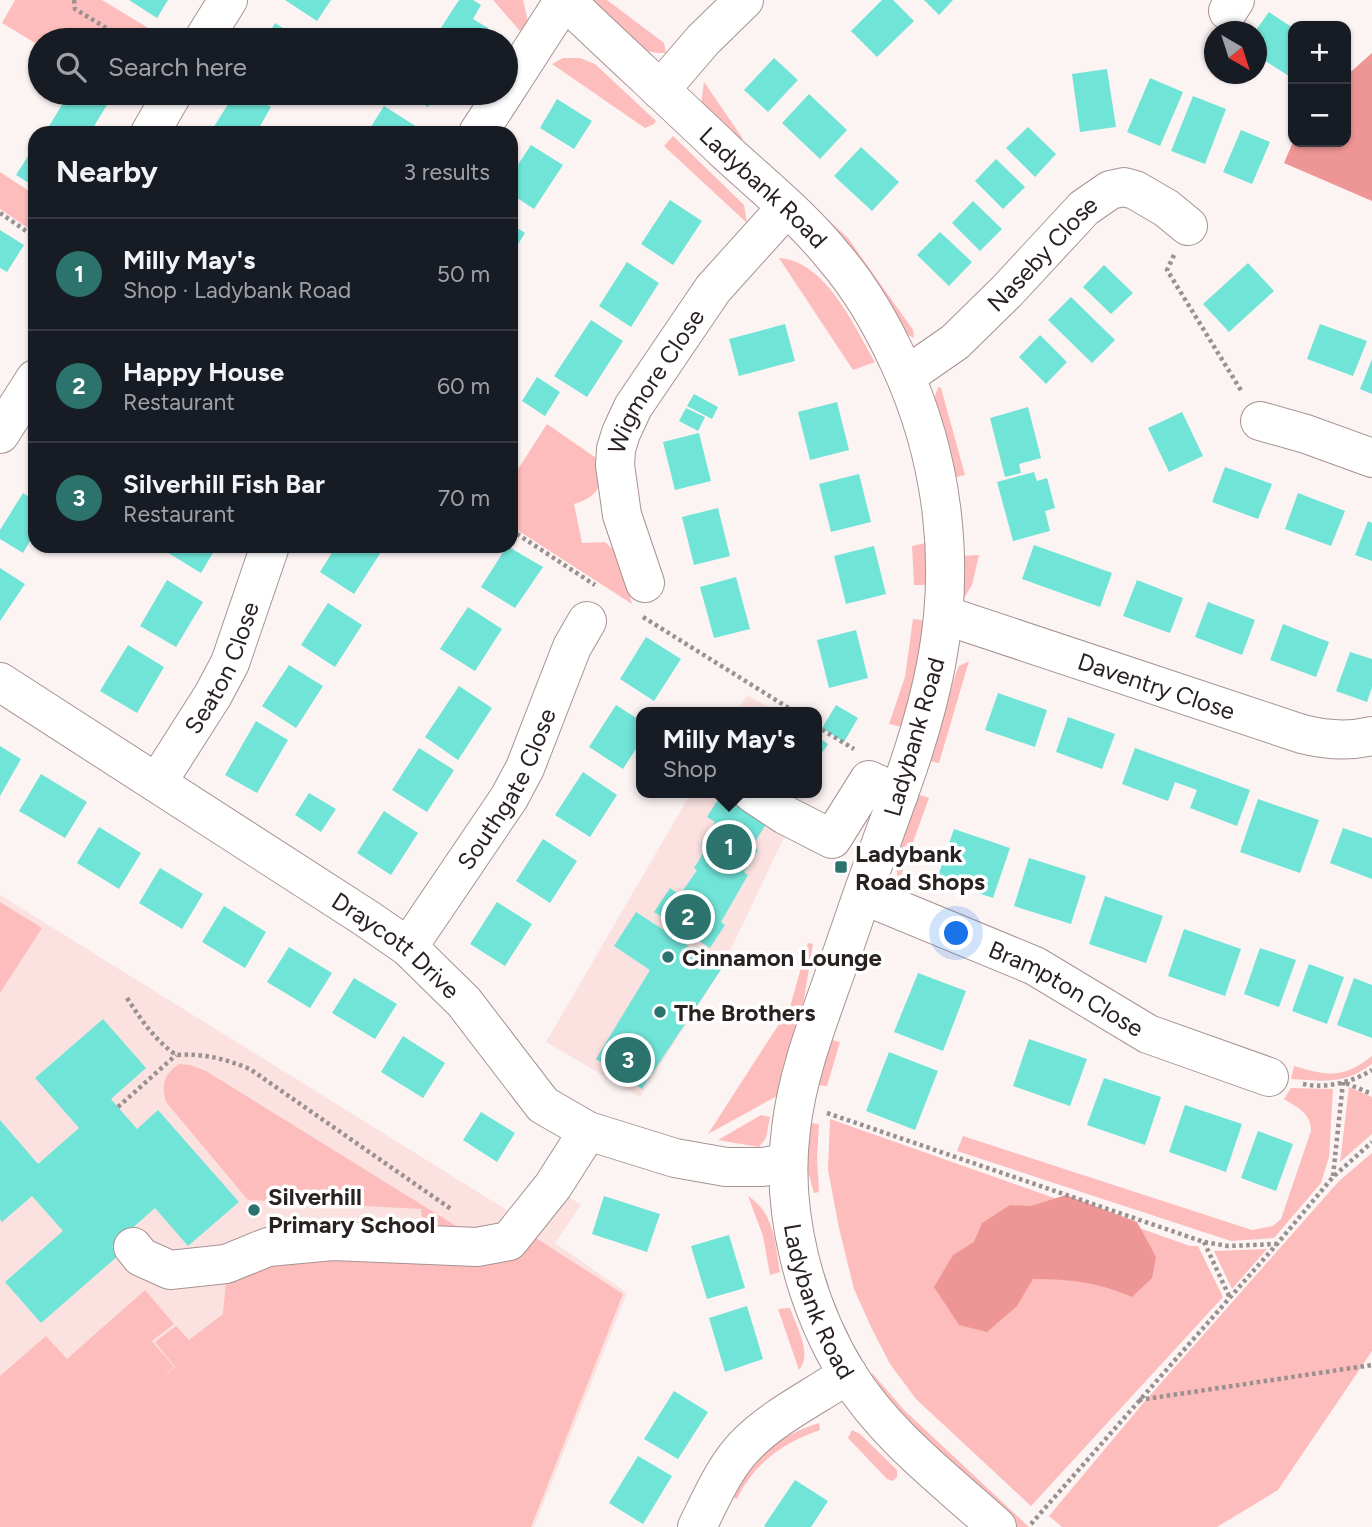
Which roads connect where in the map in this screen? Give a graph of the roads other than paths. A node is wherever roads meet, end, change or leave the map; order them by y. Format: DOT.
graph roads {
  1 [pos="228,0"];
  2 [pos="564,0"];
  3 [pos="744,0"];
  4 [pos="210,28"];
  5 [pos="518,71"];
  6 [pos="660,90"];
  7 [pos="166,105"];
  8 [pos="496,105"];
  9 [pos="154,126"];
  10 [pos="482,126"];
  11 [pos="786,208"];
  12 [pos="1188,226"];
  13 [pos="906,376"];
  14 [pos="28,390"];
  15 [pos="1260,421"];
  16 [pos="0,434"];
  17 [pos="1372,458"];
  18 [pos="268,553"];
  19 [pos="642,599"];
  20 [pos="596,606"];
  21 [pos="944,615"];
  22 [pos="0,682"];
  23 [pos="1372,736"];
  24 [pos="158,783"];
  25 [pos="899,794"];
  26 [pos="760,798"];
  27 [pos="863,895"];
  28 [pos="408,947"];
  29 [pos="1269,1077"];
  30 [pos="588,1131"];
  31 [pos="788,1163"];
  32 [pos="133,1247"];
  33 [pos="848,1374"];
  34 [pos="696,1527"];
  35 [pos="997,1527"];
  1 -- 4 [label="street"];
  2 -- 5 [label="street"];
  2 -- 6 [label="street, Ladybank Road"];
  3 -- 6 [label="street"];
  6 -- 11 [label="street, Ladybank Road"];
  7 -- 9 [label="street"];
  8 -- 10 [label="street"];
  11 -- 13 [label="street, Ladybank Road"];
  11 -- 19 [label="street, Wigmore Close"];
  12 -- 13 [label="street, Naseby Close"];
  13 -- 21 [label="street, Ladybank Road"];
  14 -- 16 [label="street"];
  15 -- 17 [label="street"];
  18 -- 24 [label="street, Seaton Close"];
  20 -- 28 [label="street, Southgate Close"];
  21 -- 23 [label="street, Daventry Close"];
  21 -- 25 [label="street, Ladybank Road"];
  22 -- 24 [label="street, Draycott Drive"];
  24 -- 28 [label="street, Draycott Drive"];
  25 -- 26 [label="street"];
  25 -- 27 [label="street, Ladybank Road"];
  27 -- 29 [label="street, Brampton Close"];
  27 -- 31 [label="street, Ladybank Road"];
  28 -- 30 [label="street, Draycott Drive"];
  30 -- 31 [label="street, Draycott Drive"];
  30 -- 32 [label="street"];
  31 -- 33 [label="street, Ladybank Road"];
  33 -- 34 [label="street"];
  33 -- 35 [label="street, Ladybank Road"];
}
